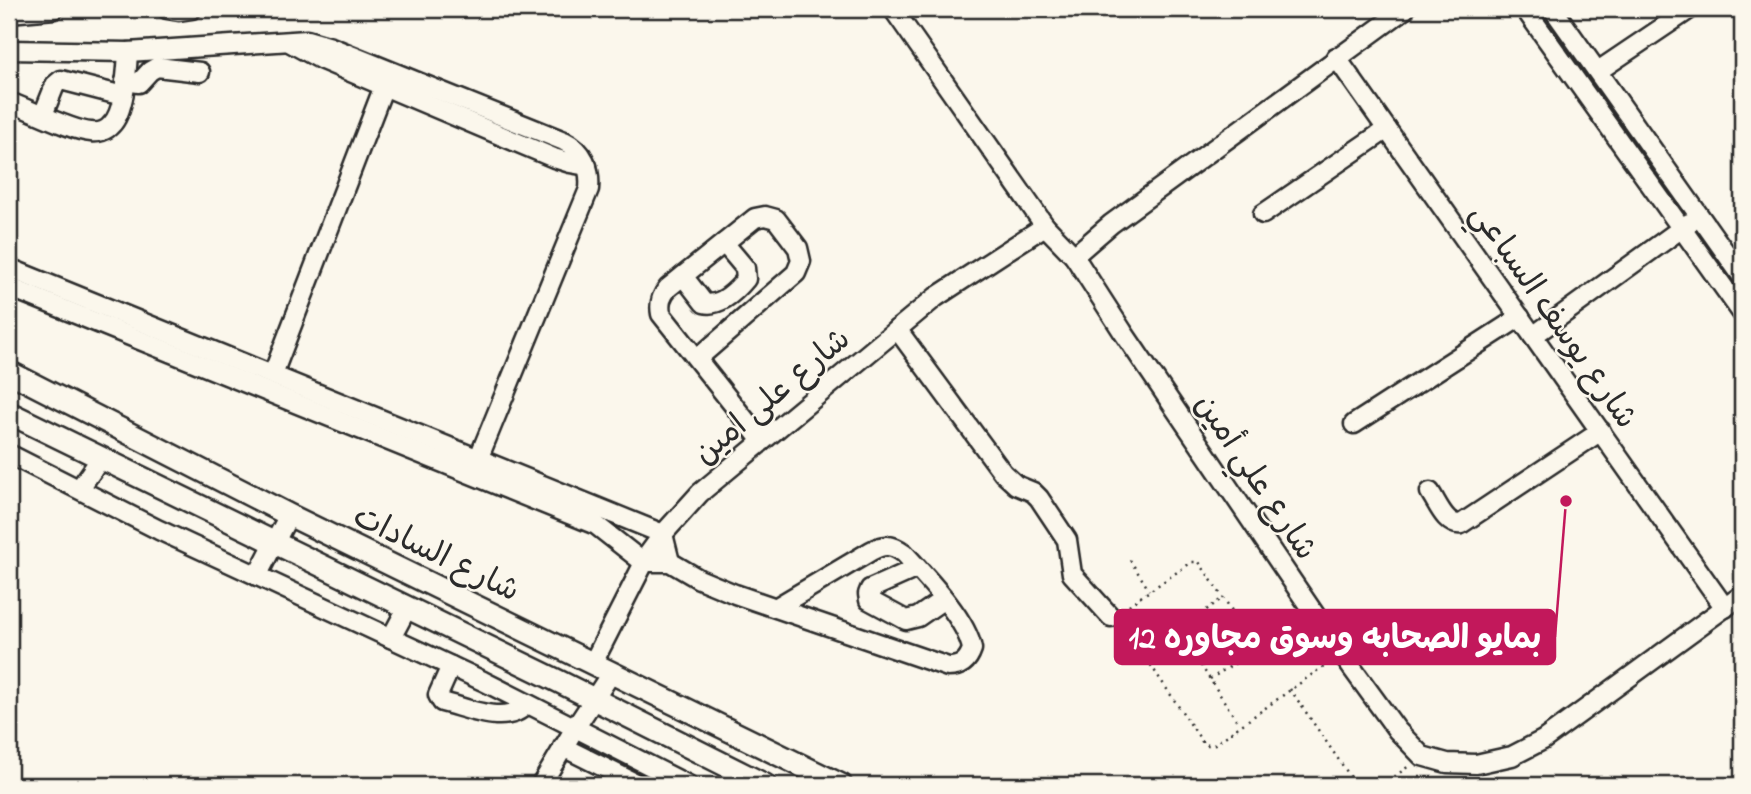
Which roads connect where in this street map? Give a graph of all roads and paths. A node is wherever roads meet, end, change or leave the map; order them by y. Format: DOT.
graph roads {
  1 [pos="54,9"];
  2 [pos="167,9"];
  3 [pos="192,9"];
  4 [pos="893,9"];
  5 [pos="1405,9"];
  6 [pos="1525,9"];
  7 [pos="1553,9"];
  8 [pos="1690,9"];
  9 [pos="9,13"];
  10 [pos="288,42"];
  11 [pos="9,50"];
  12 [pos="128,52"];
  13 [pos="1336,57"];
  14 [pos="1598,71"];
  15 [pos="200,72"];
  16 [pos="384,86"];
  17 [pos="124,88"];
  18 [pos="9,102"];
  19 [pos="43,115"];
  20 [pos="1387,129"];
  21 [pos="587,166"];
  22 [pos="1263,214"];
  23 [pos="1699,216"];
  24 [pos="1045,226"];
  25 [pos="1681,227"];
  26 [pos="724,243"];
  27 [pos="1074,256"];
  28 [pos="9,268"];
  29 [pos="683,276"];
  30 [pos="1742,276"];
  31 [pos="9,287"];
  32 [pos="1742,313"];
  33 [pos="1520,317"];
  34 [pos="897,329"];
  35 [pos="1533,336"];
  36 [pos="175,346"];
  37 [pos="697,359"];
  38 [pos="9,372"];
  39 [pos="273,374"];
  40 [pos="9,413"];
  41 [pos="1354,424"];
  42 [pos="1601,431"];
  43 [pos="392,433"];
  44 [pos="762,441"];
  45 [pos="9,454"];
  46 [pos="479,457"];
  47 [pos="101,458"];
  48 [pos="80,488"];
  49 [pos="1430,492"];
  50 [pos="289,515"];
  51 [pos="663,534"];
  52 [pos="275,543"];
  53 [pos="1130,561"];
  54 [pos="643,562"];
  55 [pos="670,562"];
  56 [pos="917,568"];
  57 [pos="257,576"];
  58 [pos="1150,591"];
  59 [pos="1742,595"];
  60 [pos="1223,597"];
  61 [pos="944,599"];
  62 [pos="777,607"];
  63 [pos="407,608"];
  64 [pos="1725,608"];
  65 [pos="1111,617"];
  66 [pos="1178,630"];
  67 [pos="1283,633"];
  68 [pos="391,638"];
  69 [pos="559,647"];
  70 [pos="1258,649"];
  71 [pos="1342,653"];
  72 [pos="1144,655"];
  73 [pos="451,666"];
  74 [pos="603,667"];
  75 [pos="545,675"];
  76 [pos="1210,679"];
  77 [pos="1290,689"];
  78 [pos="594,700"];
  79 [pos="527,704"];
  80 [pos="1240,724"];
  81 [pos="575,728"];
  82 [pos="563,747"];
  83 [pos="1422,755"];
  84 [pos="541,785"];
  85 [pos="639,785"];
  86 [pos="688,785"];
  87 [pos="765,785"];
  88 [pos="841,785"];
  89 [pos="1356,785"];
  90 [pos="1383,785"];
  1 -- 9 [label="street"];
  2 -- 3 [label="street"];
  4 -- 24 [label="street, شارع علي أمين"];
  5 -- 13 [label="street"];
  6 -- 25 [label="street"];
  7 -- 14 [label="street"];
  8 -- 14 [label="street"];
  10 -- 12 [label="street"];
  10 -- 16 [label="street"];
  10 -- 21 [label="street"];
  11 -- 12 [label="street"];
  12 -- 17 [label="street"];
  13 -- 20 [label="street, شارع يوسف السباعي"];
  13 -- 27 [label="street"];
  14 -- 23 [label="street"];
  15 -- 17 [label="street"];
  16 -- 21 [label="street"];
  16 -- 39 [label="street"];
  17 -- 19 [label="street"];
  17 -- 19 [label="street"];
  18 -- 19 [label="street"];
  20 -- 22 [label="street"];
  20 -- 33 [label="street, شارع يوسف السباعي"];
  21 -- 46 [label="street"];
  23 -- 25 [label="street"];
  23 -- 30 [label="street"];
  24 -- 27 [label="street, شارع علي أمين"];
  24 -- 34 [label="street, شارع على امين"];
  25 -- 32 [label="street"];
  25 -- 35 [label="street"];
  26 -- 29 [label="street"];
  26 -- 29 [label="street"];
  26 -- 37 [label="street"];
  27 -- 71 [label="street, شارع علي أمين"];
  28 -- 36 [label="street"];
  29 -- 37 [label="street"];
  31 -- 36 [label="street"];
  33 -- 35 [label="street, شارع يوسف السباعي"];
  33 -- 41 [label="street"];
  34 -- 44 [label="street, شارع على امين"];
  34 -- 65 [label="street"];
  35 -- 42 [label="street, شارع يوسف السباعي"];
  36 -- 39 [label="street"];
  36 -- 43 [label="street"];
  37 -- 44 [label="street"];
  38 -- 50 [label="main road, شارع السادات"];
  39 -- 43 [label="street"];
  40 -- 47 [label="main road, شارع السادات"];
  42 -- 49 [label="street"];
  42 -- 64 [label="street, شارع يوسف السباعي"];
  43 -- 46 [label="street"];
  43 -- 54 [label="street"];
  44 -- 51 [label="street, شارع على امين"];
  45 -- 48 [label="street"];
  46 -- 51 [label="street"];
  47 -- 48 [label="street"];
  47 -- 52 [label="main road, شارع السادات"];
  48 -- 57 [label="street"];
  50 -- 52 [label="street"];
  50 -- 69 [label="main road, شارع السادات"];
  51 -- 54 [label="street, شارع على امين"];
  51 -- 55 [label="street"];
  52 -- 57 [label="street"];
  52 -- 63 [label="main road, شارع السادات"];
  53 -- 58 [label="path"];
  54 -- 55 [label="street"];
  54 -- 74 [label="street, شارع على امين"];
  55 -- 62 [label="street"];
  56 -- 61 [label="street"];
  56 -- 61 [label="street"];
  56 -- 62 [label="street"];
  57 -- 68 [label="street"];
  58 -- 60 [label="path"];
  58 -- 65 [label="path"];
  59 -- 64 [label="street"];
  60 -- 66 [label="path"];
  60 -- 70 [label="path"];
  61 -- 62 [label="street"];
  63 -- 68 [label="street"];
  63 -- 75 [label="main road, شارع السادات"];
  64 -- 83 [label="street"];
  65 -- 72 [label="path"];
  66 -- 72 [label="path"];
  66 -- 76 [label="path"];
  67 -- 70 [label="path"];
  68 -- 73 [label="street"];
  69 -- 74 [label="main road, شارع السادات"];
  69 -- 75 [label="main road"];
  70 -- 76 [label="path"];
  71 -- 77 [label="path"];
  71 -- 83 [label="street, شارع علي أمين"];
  72 -- 80 [label="path"];
  73 -- 79 [label="street"];
  73 -- 79 [label="street"];
  74 -- 78 [label="street, شارع على امين"];
  74 -- 88 [label="main road, شارع السادات"];
  75 -- 78 [label="main road, شارع السادات"];
  76 -- 80 [label="path"];
  77 -- 80 [label="path"];
  77 -- 89 [label="path"];
  78 -- 81 [label="street, شارع على امين"];
  78 -- 87 [label="main road, شارع السادات"];
  79 -- 81 [label="street"];
  81 -- 82 [label="street, شارع على امين"];
  81 -- 86 [label="street"];
  82 -- 84 [label="street, شارع على امين"];
  82 -- 85 [label="street"];
  83 -- 90 [label="path"];
}
